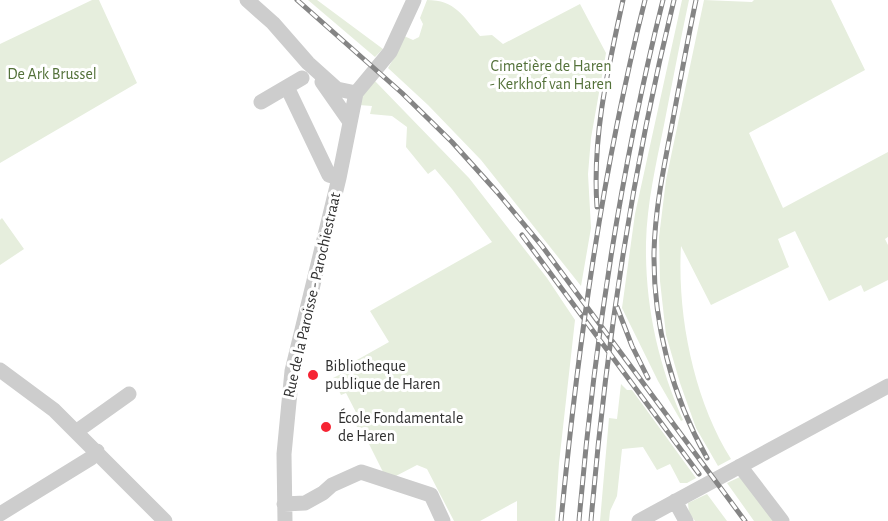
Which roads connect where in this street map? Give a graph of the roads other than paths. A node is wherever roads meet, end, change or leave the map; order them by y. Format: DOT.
graph roads {
  1 [pos="247,0"];
  2 [pos="414,0"];
  3 [pos="308,63"];
  4 [pos="302,78"];
  5 [pos="287,87"];
  6 [pos="357,91"];
  7 [pos="261,102"];
  8 [pos="350,122"];
  9 [pos="339,178"];
  10 [pos="0,370"];
  11 [pos="888,386"];
  12 [pos="129,394"];
  13 [pos="77,431"];
  14 [pos="97,451"];
  15 [pos="738,467"];
  16 [pos="675,501"];
  17 [pos="284,504"];
  18 [pos="5,515"];
  19 [pos="165,521"];
  20 [pos="285,521"];
  21 [pos="443,521"];
  22 [pos="639,521"];
  23 [pos="686,521"];
  24 [pos="782,521"];
  1 -- 3 [label="street"];
  2 -- 6 [label="street"];
  3 -- 6 [label="street"];
  3 -- 8 [label="street"];
  4 -- 5 [label="street"];
  5 -- 7 [label="street"];
  5 -- 9 [label="street, Rue de la Paroisse - Parochiestraat"];
  6 -- 8 [label="street, Rue de la Paroisse - Parochiestraat"];
  8 -- 9 [label="street, Rue de la Paroisse - Parochiestraat"];
  9 -- 17 [label="street, Rue de la Paroisse - Parochiestraat"];
  10 -- 13 [label="street"];
  11 -- 15 [label="street"];
  12 -- 13 [label="street"];
  13 -- 14 [label="street"];
  14 -- 18 [label="street"];
  14 -- 19 [label="street"];
  15 -- 16 [label="street"];
  15 -- 24 [label="street"];
  16 -- 22 [label="street"];
  16 -- 23 [label="street"];
  17 -- 20 [label="street, Rue de la Paroisse - Parochiestraat"];
  17 -- 21 [label="street"];
}
